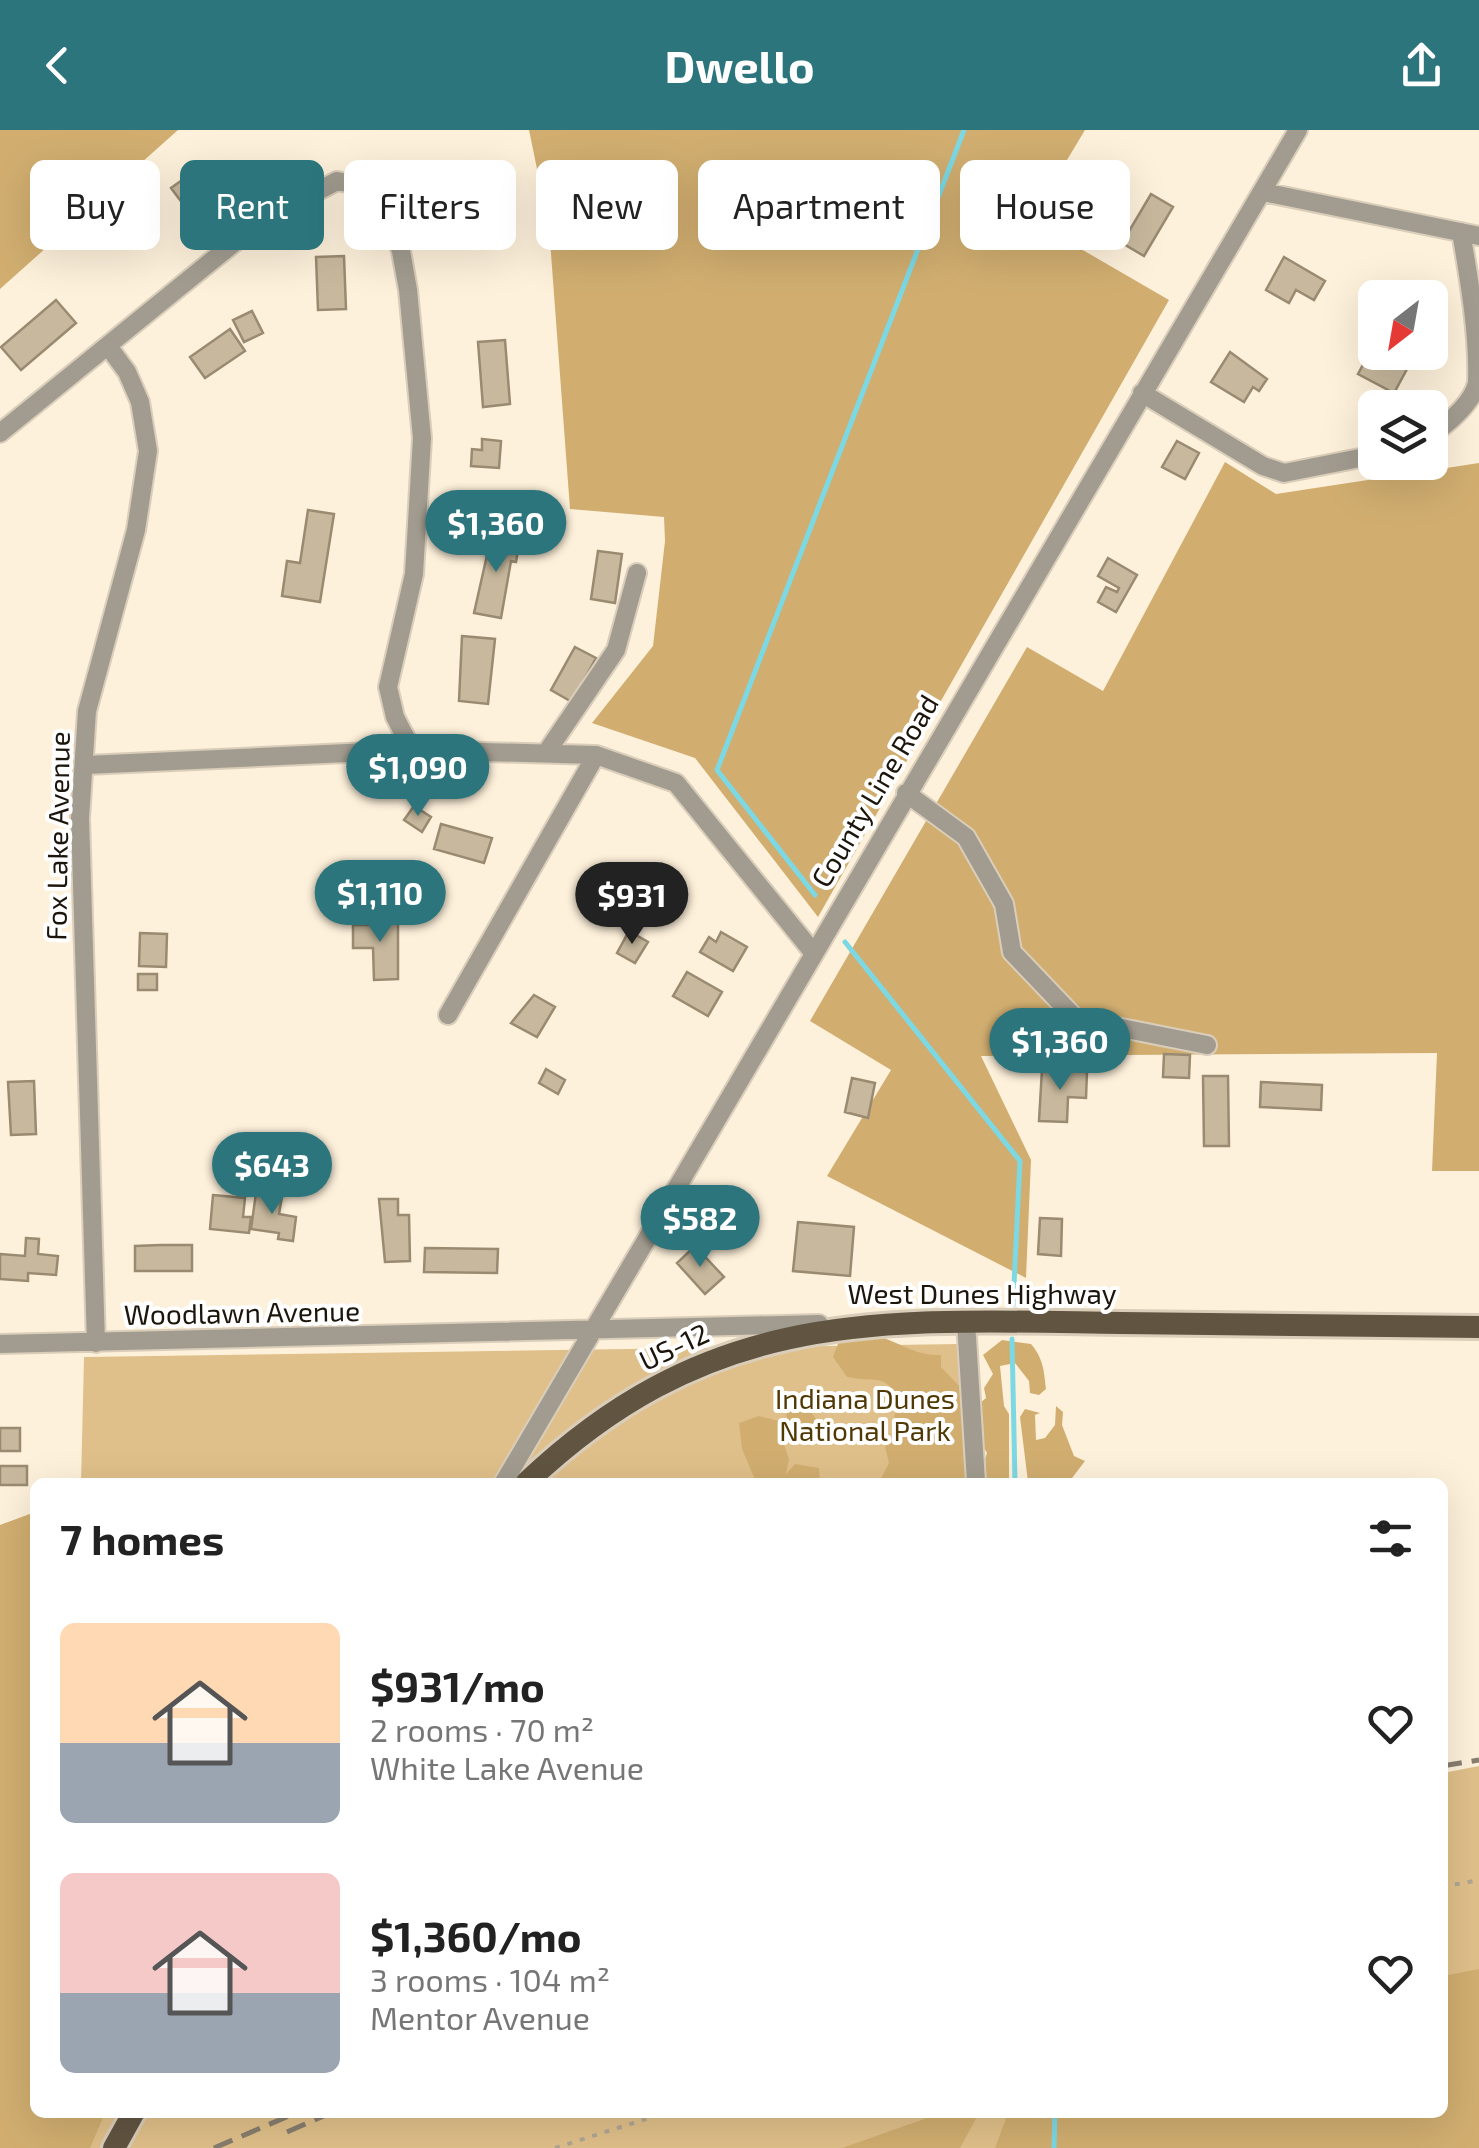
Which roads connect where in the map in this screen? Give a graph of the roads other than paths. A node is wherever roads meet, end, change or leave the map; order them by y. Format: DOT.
graph roads {
  1 [pos="1298,130"];
  2 [pos="1264,192"];
  3 [pos="1470,234"];
  4 [pos="108,346"];
  5 [pos="1142,394"];
  6 [pos="1448,420"];
  7 [pos="0,433"];
  8 [pos="1358,459"];
  9 [pos="637,574"];
  10 [pos="412,750"];
  11 [pos="546,754"];
  12 [pos="596,754"];
  13 [pos="86,764"];
  14 [pos="906,793"];
  15 [pos="812,951"];
  16 [pos="448,1015"];
  17 [pos="1207,1045"];
  18 [pos="966,1322"];
  19 [pos="872,1323"];
  20 [pos="1479,1327"];
  21 [pos="590,1330"];
  22 [pos="484,1334"];
  23 [pos="96,1343"];
  24 [pos="0,1344"];
  25 [pos="506,1478"];
  26 [pos="531,1478"];
  27 [pos="976,1478"];
  28 [pos="131,2118"];
  29 [pos="114,2148"];
  1 -- 2 [label="street, County Line Road"];
  2 -- 3 [label="street"];
  2 -- 5 [label="street, County Line Road"];
  3 -- 6 [label="street"];
  4 -- 7 [label="street"];
  4 -- 10 [label="street"];
  4 -- 13 [label="street, Fox Lake Avenue"];
  5 -- 8 [label="street"];
  5 -- 14 [label="street, County Line Road"];
  9 -- 11 [label="street"];
  10 -- 11 [label="street"];
  10 -- 13 [label="street"];
  11 -- 12 [label="street"];
  12 -- 15 [label="street"];
  12 -- 16 [label="street"];
  13 -- 23 [label="street, Fox Lake Avenue"];
  14 -- 15 [label="street, County Line Road"];
  14 -- 17 [label="street"];
  15 -- 21 [label="street, County Line Road"];
  18 -- 19 [label="main road, West Dunes Highway"];
  18 -- 20 [label="main road, West Dunes Highway"];
  18 -- 27 [label="street"];
  19 -- 21 [label="street, West Dunes Highway"];
  19 -- 26 [label="main road, US-12"];
  21 -- 22 [label="street, West Dunes Highway"];
  21 -- 25 [label="street, County Line Road"];
  22 -- 23 [label="street, Woodlawn Avenue"];
  23 -- 24 [label="street, Woodlawn Avenue"];
  28 -- 29 [label="main road"];
}
